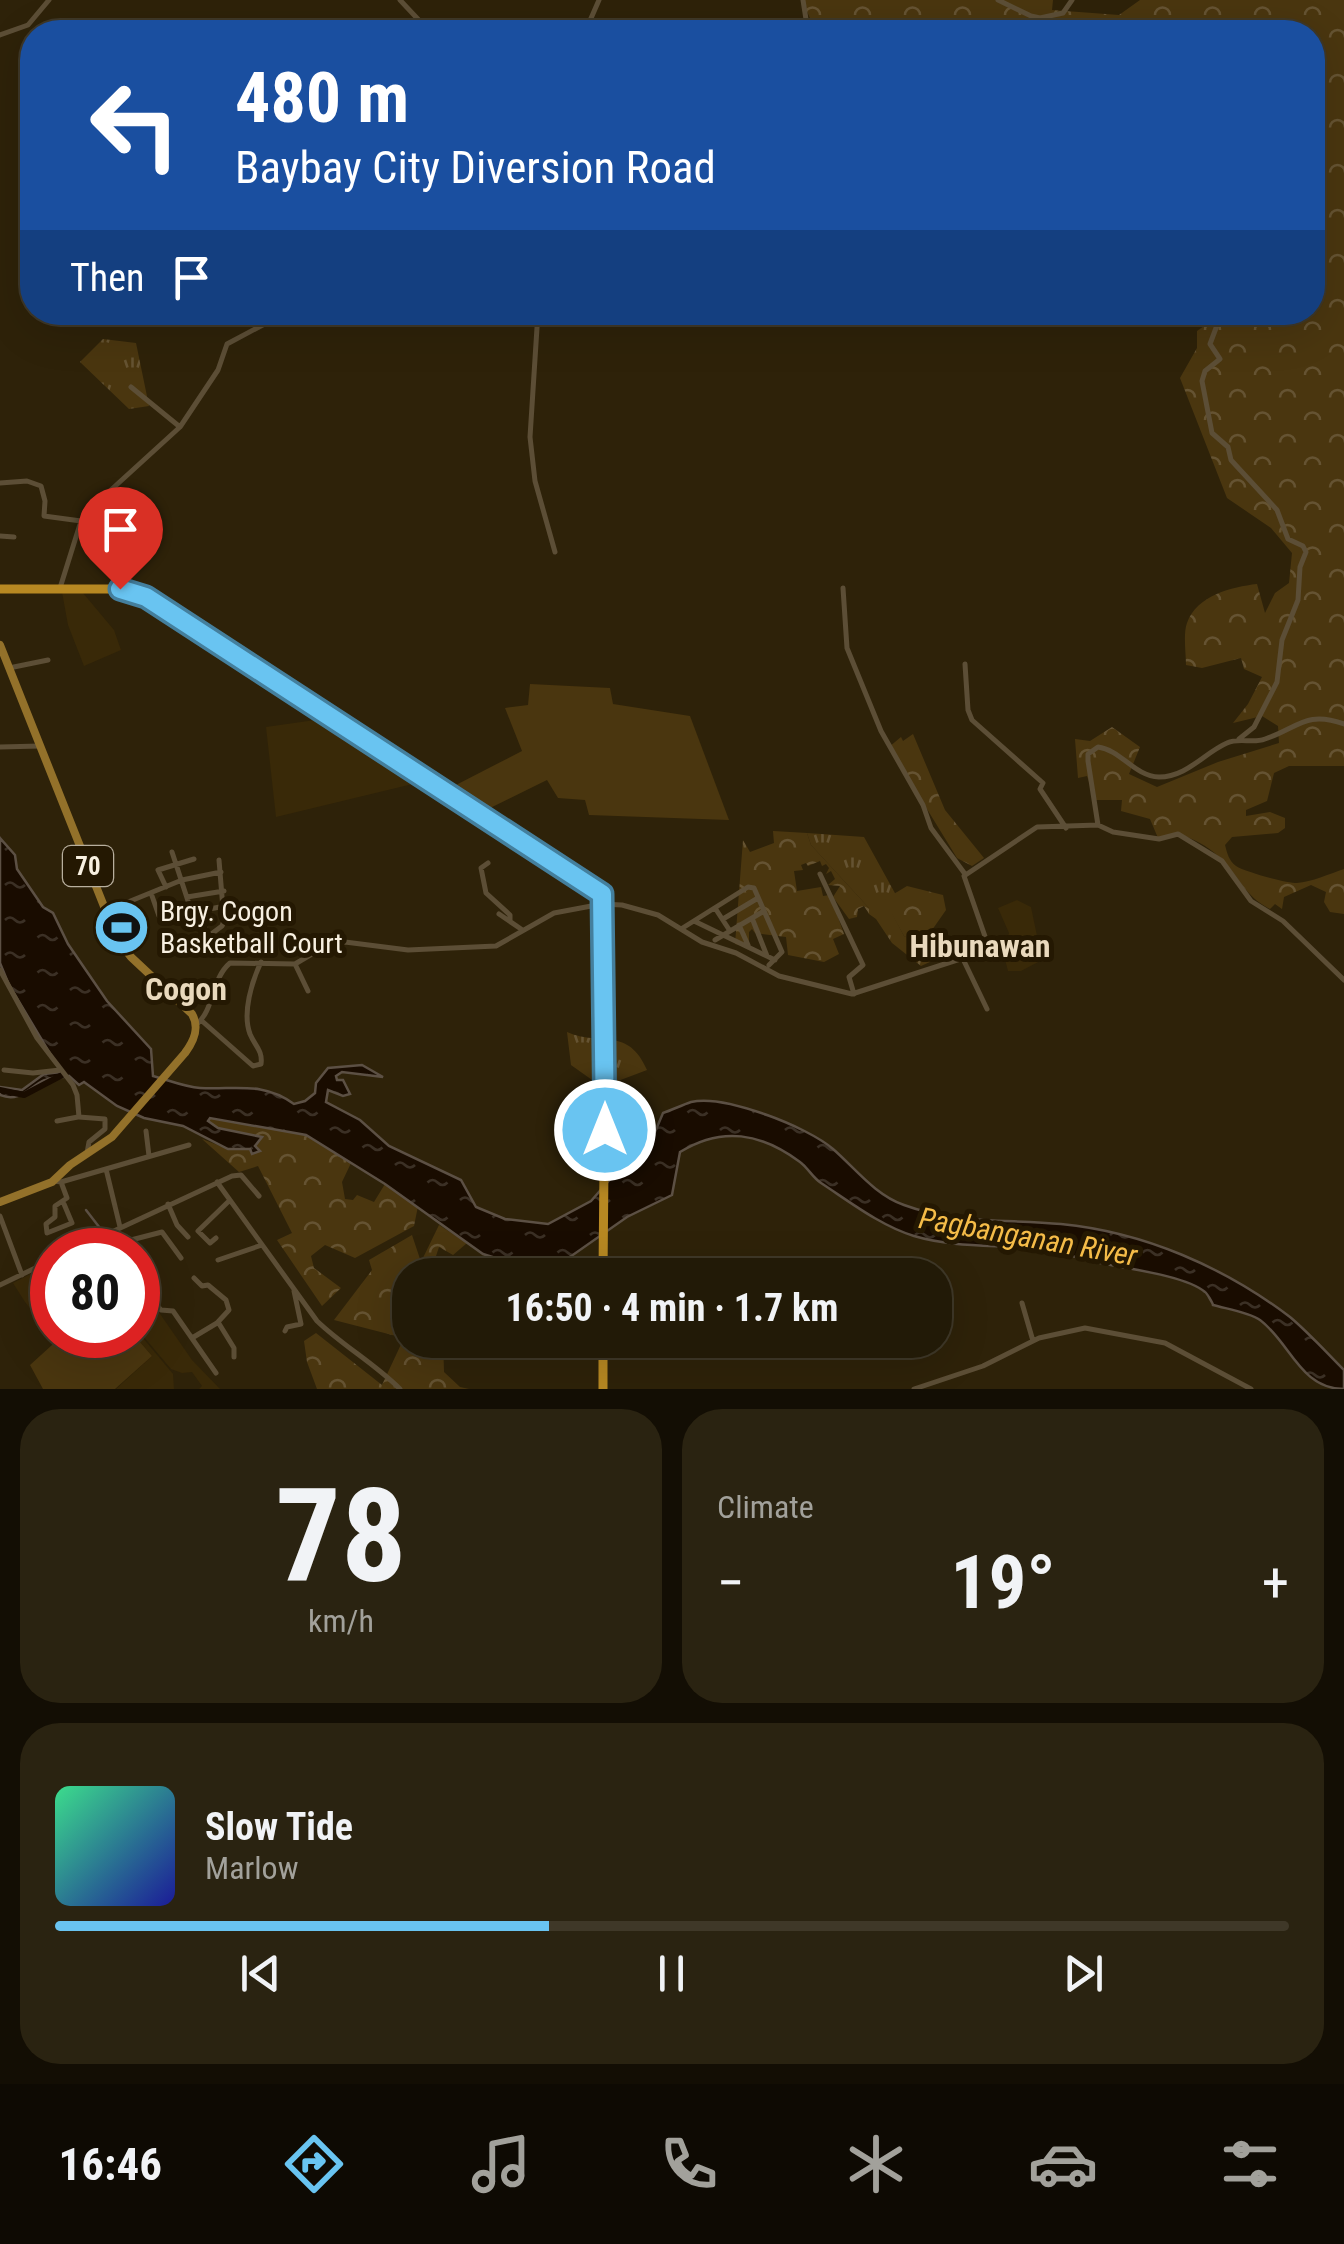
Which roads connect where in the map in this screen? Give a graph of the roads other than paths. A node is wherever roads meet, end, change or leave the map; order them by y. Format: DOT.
graph roads {
  1 [pos="49,0"];
  2 [pos="400,0"];
  3 [pos="998,0"];
  4 [pos="1072,0"];
  5 [pos="32,20"];
  6 [pos="419,20"];
  7 [pos="263,325"];
  8 [pos="537,325"];
  9 [pos="1217,325"];
  10 [pos="130,387"];
  11 [pos="180,427"];
  12 [pos="0,483"];
  13 [pos="81,521"];
  14 [pos="0,536"];
  15 [pos="14,537"];
  16 [pos="555,552"];
  17 [pos="60,588"];
  18 [pos="843,588"];
  19 [pos="0,589"];
  20 [pos="0,645"];
  21 [pos="48,660"];
  22 [pos="965,664"];
  23 [pos="9,668"];
  24 [pos="1344,724"];
  25 [pos="1240,739"];
  26 [pos="40,746"];
  27 [pos="0,748"];
  28 [pos="1098,826"];
  29 [pos="1066,828"];
  30 [pos="172,852"];
  31 [pos="194,859"];
  32 [pos="219,860"];
  33 [pos="176,862"];
  34 [pos="488,863"];
  35 [pos="221,872"];
  36 [pos="820,874"];
  37 [pos="964,874"];
  38 [pos="182,880"];
  39 [pos="166,887"];
  40 [pos="224,890"];
  41 [pos="151,893"];
  42 [pos="187,897"];
  43 [pos="758,898"];
  44 [pos="602,904"];
  45 [pos="224,906"];
  46 [pos="716,908"];
  47 [pos="764,910"];
  48 [pos="106,912"];
  49 [pos="194,912"];
  50 [pos="499,914"];
  51 [pos="160,916"];
  52 [pos="752,918"];
  53 [pos="722,919"];
  54 [pos="694,921"];
  55 [pos="510,922"];
  56 [pos="739,925"];
  57 [pos="682,929"];
  58 [pos="522,930"];
  59 [pos="726,933"];
  60 [pos="714,940"];
  61 [pos="749,947"];
  62 [pos="767,956"];
  63 [pos="962,959"];
  64 [pos="261,962"];
  65 [pos="295,964"];
  66 [pos="0,970"];
  67 [pos="1344,980"];
  68 [pos="308,991"];
  69 [pos="854,994"];
  70 [pos="988,1009"];
  71 [pos="199,1023"];
  72 [pos="4,1070"];
  73 [pos="61,1070"];
  74 [pos="80,1117"];
  75 [pos="56,1122"];
  76 [pos="146,1131"];
  77 [pos="189,1145"];
  78 [pos="87,1153"];
  79 [pos="149,1156"];
  80 [pos="106,1170"];
  81 [pos="56,1182"];
  82 [pos="218,1182"];
  83 [pos="259,1196"];
  84 [pos="230,1200"];
  85 [pos="0,1202"];
  86 [pos="64,1204"];
  87 [pos="168,1204"];
  88 [pos="0,1216"];
  89 [pos="132,1221"];
  90 [pos="120,1227"];
  91 [pos="134,1228"];
  92 [pos="182,1231"];
  93 [pos="3,1232"];
  94 [pos="160,1232"];
  95 [pos="188,1237"];
  96 [pos="216,1238"];
  97 [pos="170,1242"];
  98 [pos="262,1245"];
  99 [pos="181,1258"];
  100 [pos="604,1258"];
  101 [pos="218,1260"];
  102 [pos="30,1270"];
  103 [pos="22,1274"];
  104 [pos="194,1278"];
  105 [pos="0,1286"];
  106 [pos="294,1288"];
  107 [pos="1022,1303"];
  108 [pos="160,1308"];
  109 [pos="218,1322"];
  110 [pos="285,1331"];
  111 [pos="192,1338"];
  112 [pos="1033,1341"];
  113 [pos="234,1357"];
  114 [pos="603,1358"];
  115 [pos="216,1372"];
  116 [pos="400,1389"];
  117 [pos="603,1389"];
  118 [pos="914,1389"];
  119 [pos="1251,1389"];
  1 -- 5 [label="street"];
  2 -- 6 [label="street"];
  3 -- 4 [label="street"];
  7 -- 11 [label="street"];
  8 -- 16 [label="street"];
  9 -- 25 [label="street"];
  10 -- 11 [label="street"];
  11 -- 13 [label="street"];
  12 -- 13 [label="street"];
  13 -- 17 [label="street"];
  14 -- 15 [label="street"];
  17 -- 19 [label="highway"];
  17 -- 44 [label="highway"];
  18 -- 37 [label="street"];
  20 -- 23 [label="main road, 70"];
  21 -- 23 [label="street"];
  22 -- 29 [label="street"];
  23 -- 26 [label="main road, 70"];
  24 -- 25 [label="street"];
  25 -- 28 [label="street"];
  26 -- 27 [label="street"];
  26 -- 48 [label="main road, 70"];
  28 -- 29 [label="street"];
  28 -- 67 [label="street"];
  29 -- 37 [label="street"];
  30 -- 33 [label="street"];
  31 -- 33 [label="street"];
  32 -- 35 [label="street"];
  33 -- 38 [label="street"];
  33 -- 39 [label="street"];
  34 -- 55 [label="street"];
  35 -- 38 [label="street"];
  35 -- 40 [label="street"];
  36 -- 69 [label="street"];
  37 -- 63 [label="street"];
  38 -- 39 [label="street"];
  38 -- 42 [label="street"];
  39 -- 41 [label="street"];
  40 -- 42 [label="street"];
  40 -- 45 [label="street"];
  41 -- 48 [label="street"];
  41 -- 51 [label="street"];
  42 -- 49 [label="street"];
  43 -- 46 [label="street"];
  43 -- 47 [label="street"];
  43 -- 53 [label="street"];
  44 -- 57 [label="street"];
  44 -- 58 [label="street"];
  44 -- 100 [label="highway"];
  45 -- 49 [label="street"];
  45 -- 49 [label="street"];
  46 -- 53 [label="street"];
  46 -- 54 [label="street"];
  47 -- 52 [label="street"];
  47 -- 62 [label="street"];
  48 -- 71 [label="main road, 70"];
  50 -- 55 [label="street"];
  52 -- 56 [label="street"];
  52 -- 62 [label="street"];
  53 -- 59 [label="street"];
  54 -- 57 [label="street"];
  54 -- 59 [label="street"];
  55 -- 58 [label="street"];
  56 -- 59 [label="street"];
  56 -- 61 [label="street"];
  57 -- 69 [label="street"];
  58 -- 65 [label="street"];
  59 -- 60 [label="street"];
  59 -- 61 [label="street"];
  61 -- 62 [label="street"];
  63 -- 69 [label="street"];
  63 -- 70 [label="street"];
  64 -- 65 [label="street"];
  64 -- 71 [label="street"];
  64 -- 71 [label="street"];
  65 -- 68 [label="street"];
  66 -- 73 [label="street"];
  71 -- 78 [label="main road"];
  72 -- 73 [label="street"];
  73 -- 74 [label="street"];
  74 -- 75 [label="street"];
  74 -- 78 [label="street"];
  76 -- 79 [label="street"];
  77 -- 79 [label="street"];
  78 -- 81 [label="main road"];
  79 -- 80 [label="street"];
  80 -- 81 [label="street"];
  80 -- 90 [label="street"];
  81 -- 85 [label="main road"];
  81 -- 86 [label="street"];
  82 -- 83 [label="street"];
  82 -- 84 [label="street"];
  82 -- 87 [label="street"];
  84 -- 96 [label="street"];
  84 -- 98 [label="street"];
  86 -- 86 [label="street"];
  87 -- 89 [label="street"];
  87 -- 92 [label="street"];
  88 -- 93 [label="street"];
  89 -- 90 [label="street"];
  89 -- 91 [label="street"];
  92 -- 95 [label="street"];
  92 -- 97 [label="street"];
  93 -- 103 [label="street"];
  94 -- 97 [label="street"];
  97 -- 99 [label="street"];
  98 -- 101 [label="street"];
  98 -- 106 [label="street"];
  102 -- 103 [label="street"];
  103 -- 105 [label="street"];
  104 -- 109 [label="street"];
  106 -- 110 [label="street"];
  106 -- 116 [label="street"];
  107 -- 112 [label="street"];
  108 -- 111 [label="street"];
  109 -- 111 [label="street"];
  109 -- 113 [label="street"];
  111 -- 115 [label="street"];
  112 -- 118 [label="street"];
  112 -- 119 [label="street"];
  114 -- 117 [label="highway"];
}
